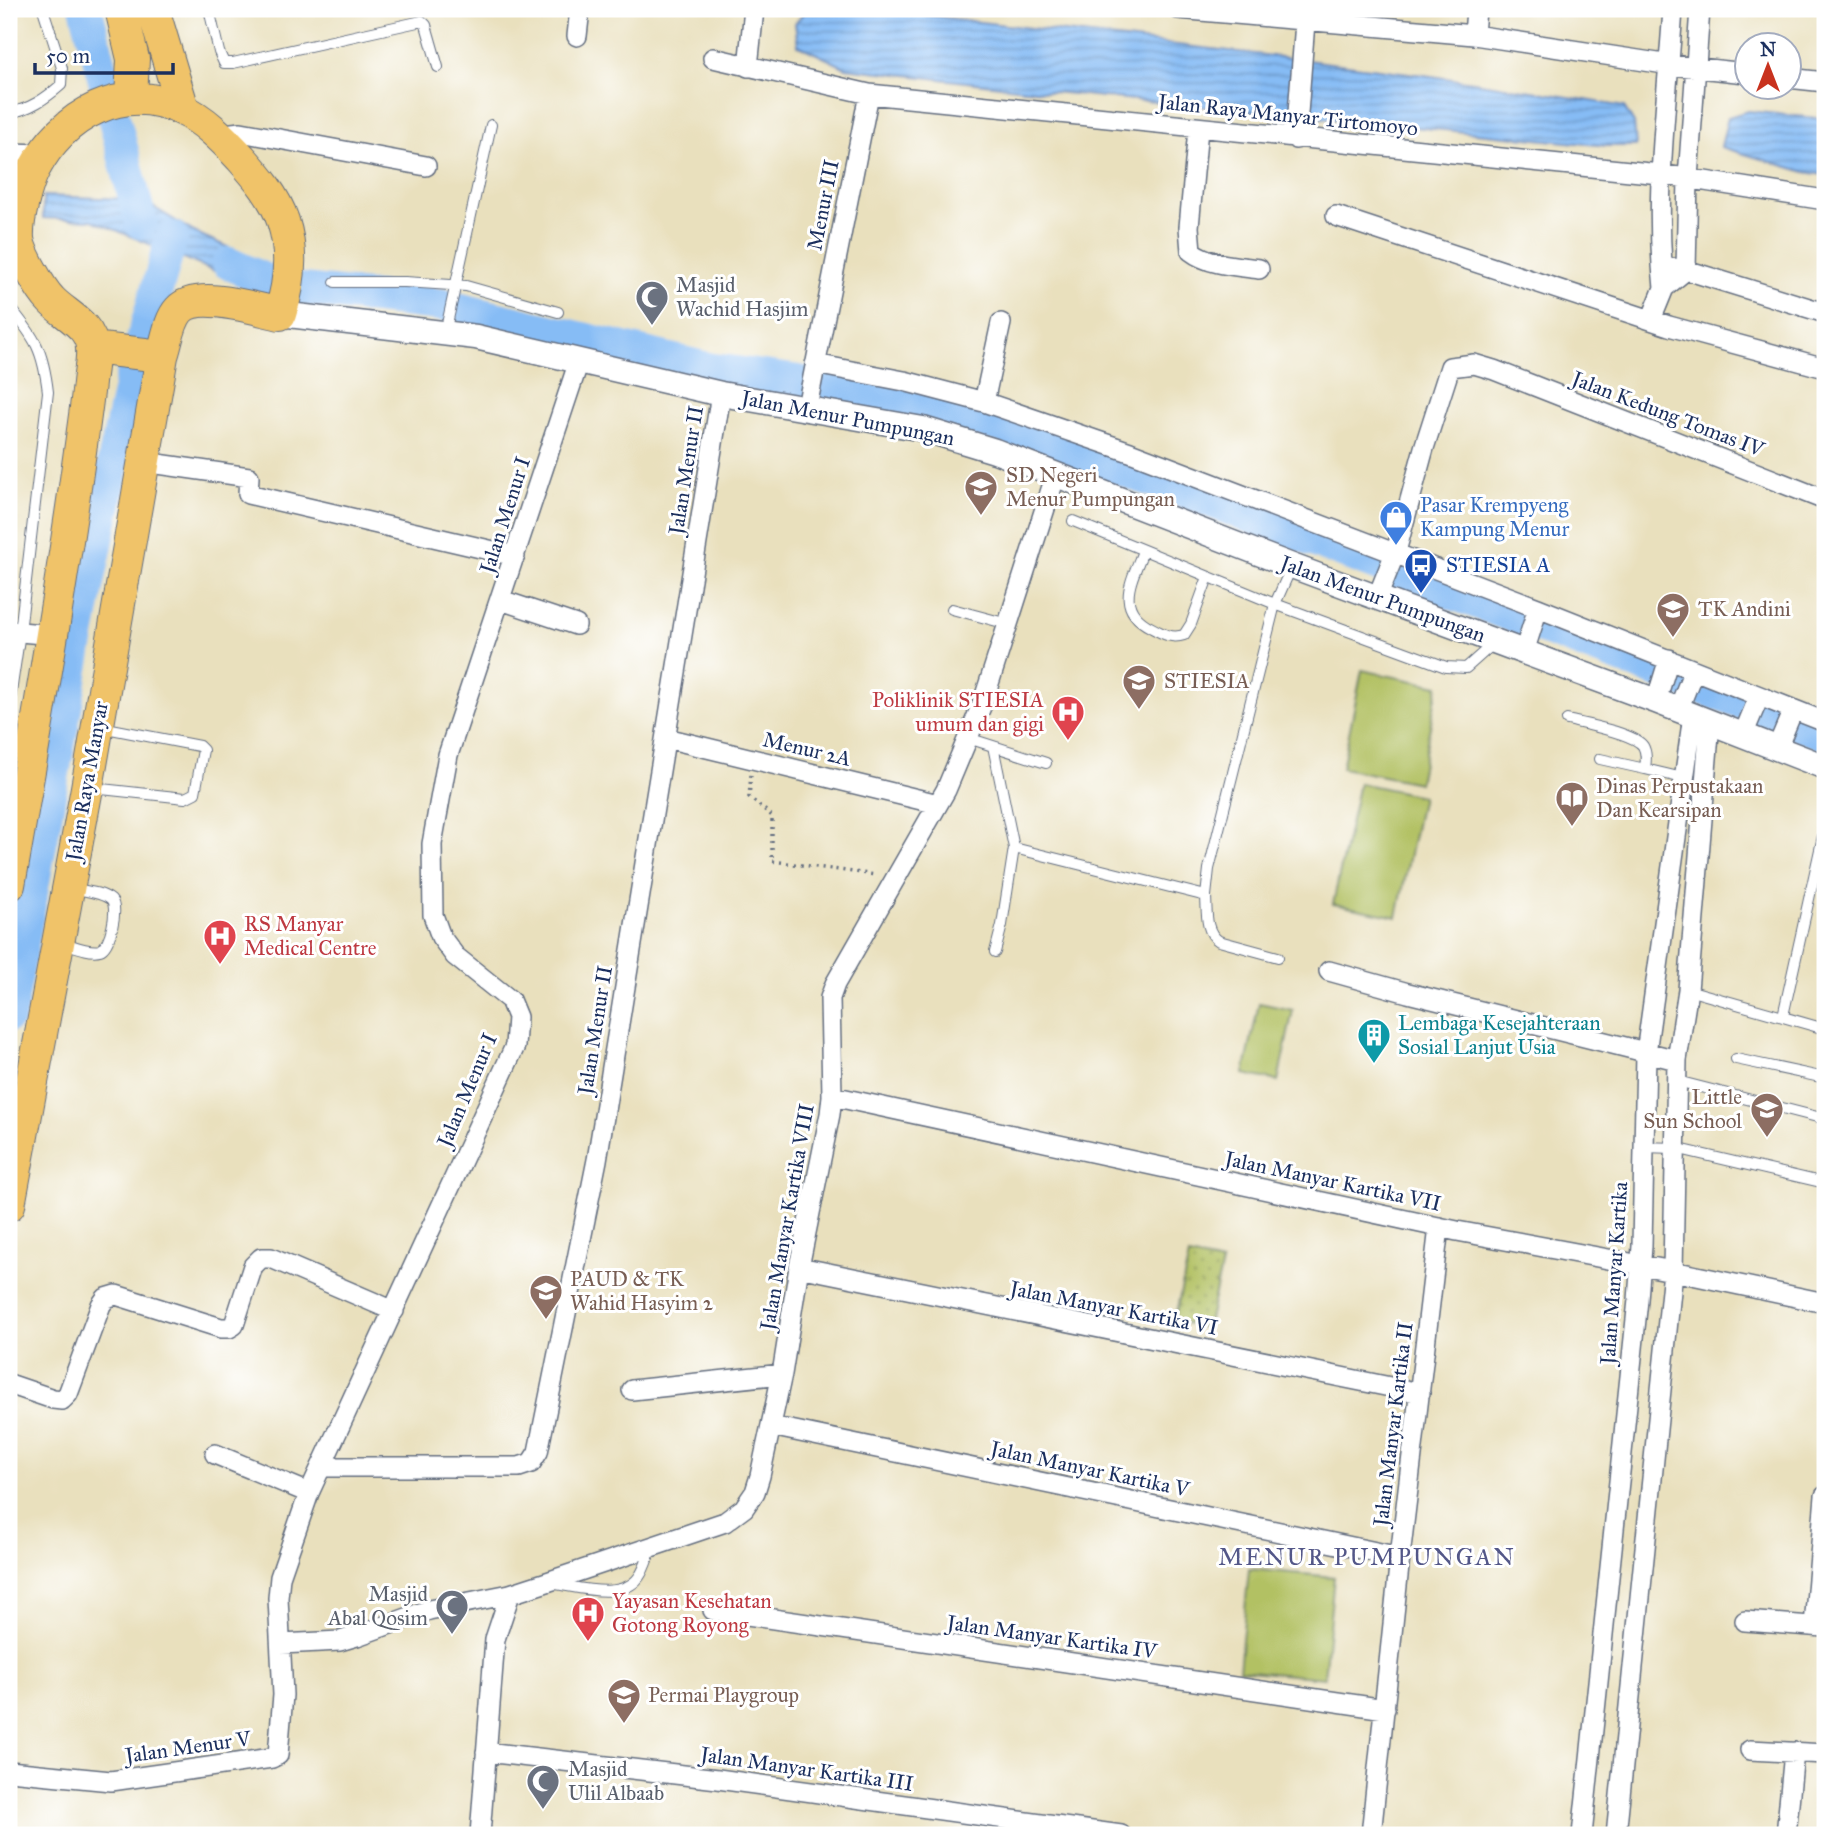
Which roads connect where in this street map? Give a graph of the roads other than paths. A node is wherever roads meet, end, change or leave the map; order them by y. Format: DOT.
graph roads {
  1 [pos="43,9"];
  2 [pos="121,9"];
  3 [pos="153,9"];
  4 [pos="209,9"];
  5 [pos="580,9"];
  6 [pos="754,9"];
  7 [pos="1178,9"];
  8 [pos="1476,9"];
  9 [pos="1673,9"];
  10 [pos="1700,9"];
  11 [pos="1306,14"];
  12 [pos="1474,34"];
  13 [pos="577,36"];
  14 [pos="713,58"];
  15 [pos="1671,65"];
  16 [pos="438,67"];
  17 [pos="748,67"];
  18 [pos="1697,67"];
  19 [pos="1732,71"];
  20 [pos="1802,80"];
  21 [pos="1825,82"];
  22 [pos="869,94"];
  23 [pos="116,101"];
  24 [pos="183,110"];
  25 [pos="9,113"];
  26 [pos="491,125"];
  27 [pos="1198,128"];
  28 [pos="1297,129"];
  29 [pos="223,139"];
  30 [pos="9,153"];
  31 [pos="44,154"];
  32 [pos="426,166"];
  33 [pos="1660,174"];
  34 [pos="1688,178"];
  35 [pos="1825,200"];
  36 [pos="1336,216"];
  37 [pos="15,236"];
  38 [pos="1662,267"];
  39 [pos="1259,269"];
  40 [pos="1686,270"];
  41 [pos="335,282"];
  42 [pos="456,286"];
  43 [pos="1664,288"];
  44 [pos="285,292"];
  45 [pos="9,306"];
  46 [pos="558,312"];
  47 [pos="1825,313"];
  48 [pos="1653,315"];
  49 [pos="1001,323"];
  50 [pos="447,325"];
  51 [pos="92,348"];
  52 [pos="162,356"];
  53 [pos="579,361"];
  54 [pos="1825,368"];
  55 [pos="812,383"];
  56 [pos="721,394"];
  57 [pos="984,402"];
  58 [pos="144,462"];
  59 [pos="1056,474"];
  60 [pos="1825,500"];
  61 [pos="1073,521"];
  62 [pos="1143,551"];
  63 [pos="515,556"];
  64 [pos="1292,566"];
  65 [pos="1388,571"];
  66 [pos="1208,577"];
  67 [pos="501,600"];
  68 [pos="1275,604"];
  69 [pos="952,609"];
  70 [pos="1008,624"];
  71 [pos="576,625"];
  72 [pos="1532,626"];
  73 [pos="14,631"];
  74 [pos="54,635"];
  75 [pos="1496,641"];
  76 [pos="1680,690"];
  77 [pos="9,706"];
  78 [pos="1752,714"];
  79 [pos="1567,720"];
  80 [pos="1825,722"];
  81 [pos="1787,725"];
  82 [pos="97,727"];
  83 [pos="666,738"];
  84 [pos="968,738"];
  85 [pos="993,747"];
  86 [pos="1600,759"];
  87 [pos="1046,763"];
  88 [pos="1825,767"];
  89 [pos="1645,769"];
  90 [pos="1684,778"];
  91 [pos="18,785"];
  92 [pos="87,788"];
  93 [pos="938,804"];
  94 [pos="1825,827"];
  95 [pos="13,838"];
  96 [pos="1014,848"];
  97 [pos="9,886"];
  98 [pos="67,887"];
  99 [pos="1206,896"];
  100 [pos="57,941"];
  101 [pos="995,952"];
  102 [pos="1278,957"];
  103 [pos="1329,971"];
  104 [pos="1688,990"];
  105 [pos="1783,1016"];
  106 [pos="1825,1029"];
  107 [pos="1646,1053"];
  108 [pos="1736,1059"];
  109 [pos="1677,1060"];
  110 [pos="1825,1078"];
  111 [pos="1677,1081"];
  112 [pos="832,1096"];
  113 [pos="1825,1119"];
  114 [pos="1643,1147"];
  115 [pos="1675,1148"];
  116 [pos="1825,1183"];
  117 [pos="9,1205"];
  118 [pos="1439,1227"];
  119 [pos="799,1267"];
  120 [pos="1640,1267"];
  121 [pos="1673,1271"];
  122 [pos="1825,1303"];
  123 [pos="394,1311"];
  124 [pos="782,1374"];
  125 [pos="9,1384"];
  126 [pos="632,1390"];
  127 [pos="1420,1393"];
  128 [pos="771,1426"];
  129 [pos="215,1454"];
  130 [pos="322,1467"];
  131 [pos="309,1493"];
  132 [pos="1825,1496"];
  133 [pos="652,1546"];
  134 [pos="1400,1557"];
  135 [pos="544,1583"];
  136 [pos="510,1594"];
  137 [pos="713,1609"];
  138 [pos="1745,1620"];
  139 [pos="1820,1626"];
  140 [pos="281,1644"];
  141 [pos="1385,1709"];
  142 [pos="1750,1751"];
  143 [pos="486,1752"];
  144 [pos="1794,1752"];
  145 [pos="1825,1754"];
  146 [pos="9,1771"];
  147 [pos="480,1835"];
  148 [pos="1121,1835"];
  149 [pos="1371,1835"];
  150 [pos="1582,1835"];
  151 [pos="1616,1835"];
  152 [pos="1786,1835"];
  1 -- 25 [label="lane"];
  2 -- 23 [label="main road"];
  3 -- 24 [label="main road"];
  4 -- 16 [label="lane"];
  5 -- 13 [label="street"];
  6 -- 17 [label="street"];
  7 -- 11 [label="street"];
  8 -- 12 [label="street"];
  9 -- 15 [label="street"];
  10 -- 18 [label="street"];
  11 -- 12 [label="street"];
  11 -- 28 [label="street"];
  12 -- 15 [label="street"];
  14 -- 17 [label="street, Jalan Raya Manyar Tirtomoyo"];
  15 -- 18 [label="street"];
  15 -- 33 [label="street"];
  17 -- 22 [label="street, Jalan Raya Manyar Tirtomoyo"];
  18 -- 19 [label="street"];
  18 -- 34 [label="street"];
  20 -- 21 [label="street"];
  22 -- 27 [label="street, Jalan Raya Manyar Tirtomoyo"];
  22 -- 55 [label="street, Menur III"];
  23 -- 24 [label="main road"];
  23 -- 31 [label="main road"];
  24 -- 29 [label="main road"];
  26 -- 42 [label="lane"];
  27 -- 28 [label="street, Jalan Raya Manyar Tirtomoyo"];
  27 -- 39 [label="street"];
  28 -- 33 [label="street, Jalan Raya Manyar Tirtomoyo"];
  29 -- 32 [label="street"];
  29 -- 44 [label="main road"];
  30 -- 31 [label="street"];
  31 -- 37 [label="main road"];
  33 -- 34 [label="street, Jalan Raya Manyar Tirtomoyo"];
  33 -- 38 [label="street"];
  34 -- 35 [label="street, Jalan Raya Manyar Tirtomoyo"];
  34 -- 40 [label="street"];
  36 -- 48 [label="street"];
  37 -- 51 [label="main road"];
  38 -- 40 [label="street"];
  38 -- 43 [label="street"];
  40 -- 43 [label="street"];
  40 -- 47 [label="street"];
  41 -- 42 [label="lane"];
  42 -- 46 [label="lane"];
  42 -- 50 [label="lane"];
  43 -- 48 [label="street"];
  44 -- 50 [label="street, Jalan Menur Pumpungan"];
  44 -- 52 [label="main road, Jalan Raya Manyar"];
  45 -- 73 [label="lane"];
  48 -- 54 [label="street"];
  49 -- 57 [label="street"];
  50 -- 53 [label="street, Jalan Menur Pumpungan"];
  51 -- 52 [label="main road"];
  51 -- 74 [label="main road"];
  52 -- 58 [label="main road, Jalan Raya Manyar"];
  53 -- 56 [label="street, Jalan Menur Pumpungan"];
  53 -- 63 [label="street, Jalan Menur I"];
  55 -- 56 [label="street, Jalan Menur Pumpungan"];
  55 -- 57 [label="street"];
  55 -- 59 [label="street, Jalan Menur Pumpungan"];
  56 -- 83 [label="street, Jalan Menur II"];
  57 -- 65 [label="street"];
  58 -- 63 [label="street"];
  58 -- 82 [label="main road, Jalan Raya Manyar"];
  59 -- 64 [label="street, Jalan Menur Pumpungan"];
  59 -- 70 [label="street, Jalan Manyar Kartika VIII"];
  60 -- 65 [label="street, Jalan Kedung Tomas IV"];
  61 -- 62 [label="lane"];
  62 -- 66 [label="lane"];
  62 -- 66 [label="lane"];
  63 -- 67 [label="street, Jalan Menur I"];
  64 -- 65 [label="street, Jalan Menur Pumpungan"];
  64 -- 68 [label="lane"];
  65 -- 72 [label="street"];
  65 -- 75 [label="street, Jalan Menur Pumpungan"];
  66 -- 68 [label="lane"];
  67 -- 71 [label="street"];
  67 -- 123 [label="street, Jalan Menur I"];
  68 -- 75 [label="lane"];
  68 -- 99 [label="lane"];
  69 -- 70 [label="lane"];
  70 -- 84 [label="street, Jalan Manyar Kartika VIII"];
  72 -- 75 [label="street, Jalan Menur Pumpungan"];
  72 -- 76 [label="street, Jalan Menur Pumpungan"];
  72 -- 76 [label="street"];
  73 -- 74 [label="street"];
  73 -- 77 [label="lane"];
  74 -- 91 [label="main road"];
  76 -- 78 [label="street, Jalan Menur Pumpungan"];
  76 -- 78 [label="street"];
  76 -- 90 [label="street, Jalan Manyar Kartika"];
  76 -- 104 [label="street"];
  78 -- 81 [label="street, Jalan Menur Pumpungan"];
  78 -- 81 [label="street"];
  79 -- 89 [label="lane"];
  80 -- 81 [label="street"];
  81 -- 88 [label="street, Jalan Menur Pumpungan"];
  82 -- 92 [label="main road, Jalan Raya Manyar"];
  82 -- 92 [label="lane"];
  83 -- 93 [label="street, Menur 2A"];
  83 -- 130 [label="street, Jalan Menur II"];
  84 -- 85 [label="lane"];
  84 -- 93 [label="street, Jalan Manyar Kartika VIII"];
  85 -- 87 [label="lane"];
  85 -- 96 [label="lane"];
  86 -- 89 [label="lane"];
  89 -- 90 [label="lane"];
  90 -- 107 [label="street, Jalan Manyar Kartika"];
  91 -- 95 [label="main road"];
  92 -- 98 [label="main road, Jalan Raya Manyar"];
  93 -- 112 [label="street, Jalan Manyar Kartika VIII"];
  94 -- 105 [label="lane"];
  95 -- 97 [label="main road"];
  96 -- 99 [label="lane"];
  96 -- 101 [label="lane"];
  98 -- 100 [label="main road, Jalan Raya Manyar"];
  98 -- 100 [label="lane"];
  99 -- 102 [label="lane"];
  100 -- 117 [label="main road, Jalan Raya Manyar"];
  103 -- 107 [label="street"];
  104 -- 105 [label="lane"];
  104 -- 109 [label="street"];
  105 -- 106 [label="lane"];
  107 -- 109 [label="street"];
  107 -- 114 [label="street, Jalan Manyar Kartika"];
  108 -- 110 [label="lane"];
  109 -- 111 [label="street"];
  111 -- 113 [label="lane"];
  111 -- 115 [label="street"];
  112 -- 118 [label="street, Jalan Manyar Kartika VII"];
  112 -- 119 [label="street, Jalan Manyar Kartika VIII"];
  114 -- 115 [label="lane"];
  114 -- 120 [label="street, Jalan Manyar Kartika"];
  115 -- 116 [label="lane"];
  115 -- 121 [label="street"];
  118 -- 120 [label="street, Jalan Manyar Kartika VII"];
  118 -- 127 [label="street, Jalan Manyar Kartika II"];
  119 -- 124 [label="street, Jalan Manyar Kartika VIII"];
  119 -- 127 [label="street, Jalan Manyar Kartika VI"];
  120 -- 121 [label="street, Jalan Manyar Kartika VII"];
  120 -- 150 [label="street, Jalan Manyar Kartika"];
  121 -- 122 [label="street, Jalan Manyar Kartika VII"];
  121 -- 151 [label="street"];
  123 -- 125 [label="street"];
  123 -- 130 [label="street, Jalan Menur I"];
  124 -- 126 [label="street"];
  124 -- 128 [label="street, Jalan Manyar Kartika VIII"];
  127 -- 134 [label="street, Jalan Manyar Kartika II"];
  128 -- 133 [label="street, Jalan Manyar Kartika VIII"];
  128 -- 134 [label="street, Jalan Manyar Kartika V"];
  129 -- 131 [label="street"];
  130 -- 131 [label="street, Jalan Menur I"];
  131 -- 140 [label="street, Jalan Menur I"];
  132 -- 139 [label="street"];
  133 -- 135 [label="street, Jalan Manyar Kartika VIII"];
  133 -- 135 [label="lane"];
  134 -- 141 [label="street, Jalan Manyar Kartika II"];
  135 -- 136 [label="street, Jalan Manyar Kartika VIII"];
  136 -- 140 [label="street"];
  136 -- 143 [label="street"];
  137 -- 141 [label="street, Jalan Manyar Kartika IV"];
  138 -- 139 [label="street"];
  140 -- 146 [label="street, Jalan Menur V"];
  141 -- 149 [label="street, Jalan Manyar Kartika II"];
  142 -- 144 [label="street"];
  143 -- 147 [label="street"];
  143 -- 148 [label="street, Jalan Manyar Kartika III"];
  144 -- 145 [label="street"];
  144 -- 152 [label="street"];
}
